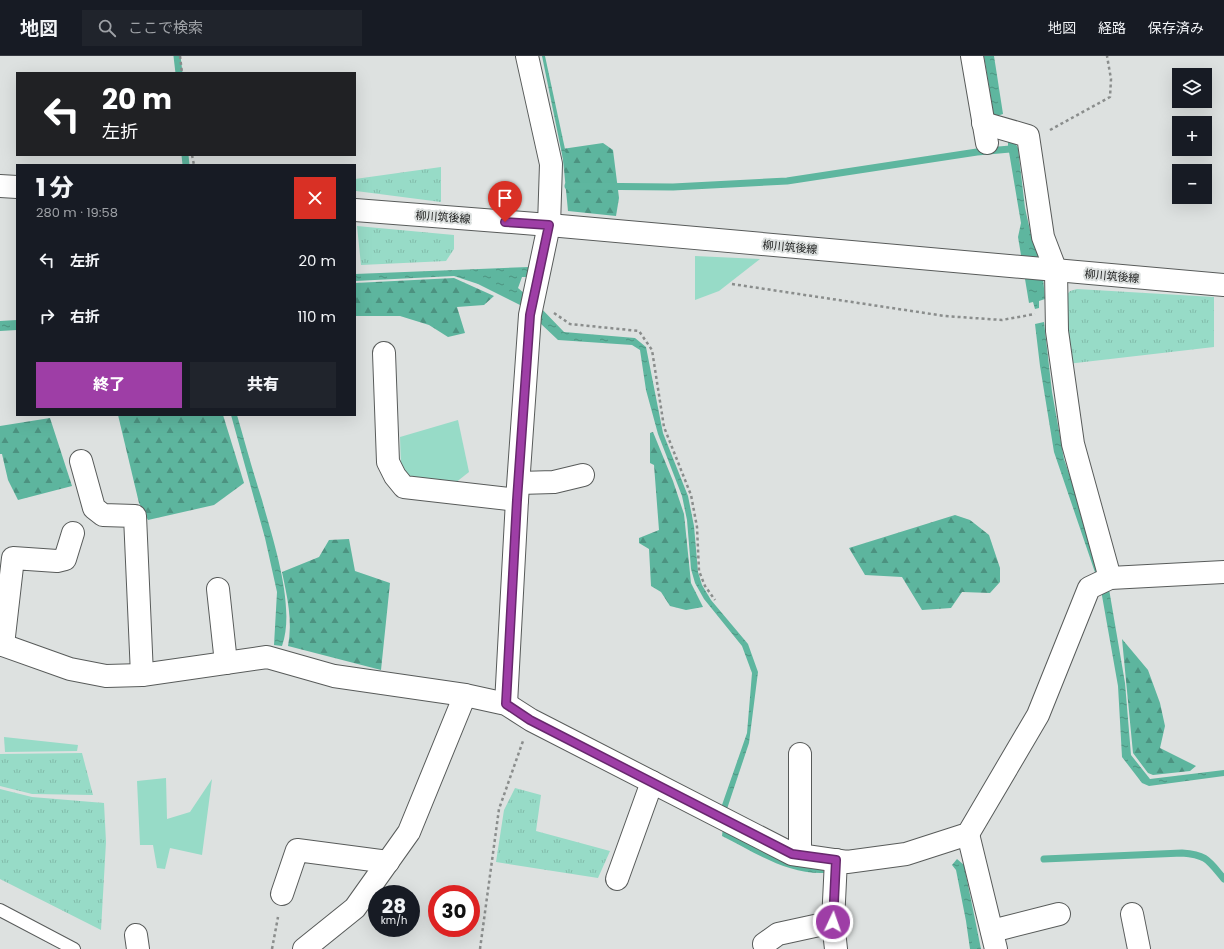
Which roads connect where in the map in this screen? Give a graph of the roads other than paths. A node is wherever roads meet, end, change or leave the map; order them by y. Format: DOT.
graph roads {
  1 [pos="527,56"];
  2 [pos="972,56"];
  3 [pos="0,186"];
  4 [pos="16,187"];
  5 [pos="356,210"];
  6 [pos="549,225"];
  7 [pos="1056,271"];
  8 [pos="1224,285"];
  9 [pos="384,353"];
  10 [pos="81,461"];
  11 [pos="583,476"];
  12 [pos="518,492"];
  13 [pos="73,533"];
  14 [pos="1224,572"];
  15 [pos="1110,578"];
  16 [pos="218,589"];
  17 [pos="1,644"];
  18 [pos="226,663"];
  19 [pos="142,675"];
  20 [pos="465,695"];
  21 [pos="506,704"];
  22 [pos="800,754"];
  23 [pos="652,782"];
  24 [pos="968,834"];
  25 [pos="800,855"];
  26 [pos="836,860"];
  27 [pos="388,862"];
  28 [pos="617,878"];
  29 [pos="282,894"];
  30 [pos="0,910"];
  31 [pos="1059,914"];
  32 [pos="1132,914"];
  33 [pos="833,922"];
  34 [pos="994,940"];
  35 [pos="764,944"];
  36 [pos="74,949"];
  37 [pos="304,949"];
  38 [pos="836,949"];
  39 [pos="1139,949"];
  1 -- 6 [label="street"];
  2 -- 7 [label="street"];
  3 -- 4 [label="street"];
  5 -- 6 [label="street, 柳川筑後線"];
  6 -- 7 [label="street, 柳川筑後線"];
  6 -- 12 [label="street"];
  7 -- 8 [label="street, 柳川筑後線"];
  7 -- 15 [label="street"];
  9 -- 12 [label="street"];
  10 -- 19 [label="street"];
  11 -- 12 [label="street"];
  12 -- 21 [label="street"];
  13 -- 17 [label="street"];
  14 -- 15 [label="street"];
  15 -- 24 [label="street"];
  16 -- 18 [label="street"];
  17 -- 19 [label="street"];
  18 -- 19 [label="street"];
  18 -- 20 [label="street"];
  20 -- 21 [label="street"];
  20 -- 27 [label="street"];
  21 -- 23 [label="street"];
  22 -- 25 [label="street"];
  23 -- 25 [label="street"];
  23 -- 28 [label="street"];
  24 -- 26 [label="street"];
  24 -- 34 [label="street"];
  25 -- 26 [label="street"];
  26 -- 33 [label="street"];
  27 -- 29 [label="street"];
  27 -- 37 [label="street"];
  30 -- 36 [label="lane"];
  31 -- 34 [label="street"];
  32 -- 39 [label="street"];
  33 -- 35 [label="street"];
  33 -- 38 [label="street"];
}
